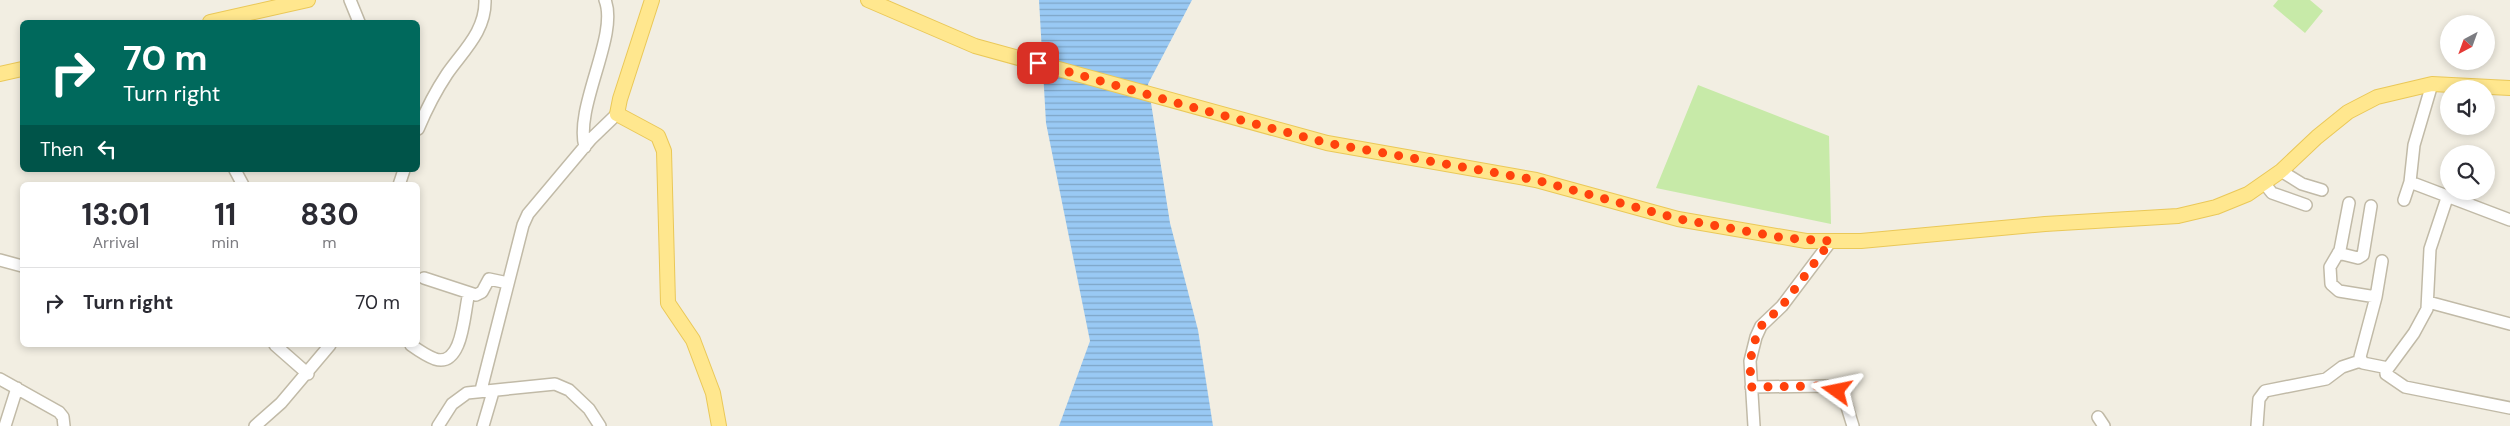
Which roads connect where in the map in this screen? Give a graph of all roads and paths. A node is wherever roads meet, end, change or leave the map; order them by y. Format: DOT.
graph roads {
  1 [pos="308,0"];
  2 [pos="350,0"];
  3 [pos="485,0"];
  4 [pos="605,0"];
  5 [pos="652,0"];
  6 [pos="868,0"];
  7 [pos="219,20"];
  8 [pos="358,20"];
  9 [pos="20,69"];
  10 [pos="0,74"];
  11 [pos="2432,84"];
  12 [pos="2510,88"];
  13 [pos="617,114"];
  14 [pos="420,125"];
  15 [pos="585,147"];
  16 [pos="2282,171"];
  17 [pos="2410,182"];
  18 [pos="2264,183"];
  19 [pos="2322,190"];
  20 [pos="2440,192"];
  21 [pos="2404,200"];
  22 [pos="2446,200"];
  23 [pos="2460,200"];
  24 [pos="2349,203"];
  25 [pos="2306,205"];
  26 [pos="2371,206"];
  27 [pos="2510,220"];
  28 [pos="1831,241"];
  29 [pos="2338,254"];
  30 [pos="0,260"];
  31 [pos="2382,261"];
  32 [pos="20,265"];
  33 [pos="424,278"];
  34 [pos="508,283"];
  35 [pos="468,293"];
  36 [pos="2376,296"];
  37 [pos="2428,302"];
  38 [pos="2510,324"];
  39 [pos="277,347"];
  40 [pos="328,347"];
  41 [pos="414,347"];
  42 [pos="2360,361"];
  43 [pos="2388,368"];
  44 [pos="308,374"];
  45 [pos="0,380"];
  46 [pos="1751,387"];
  47 [pos="17,388"];
  48 [pos="487,391"];
  49 [pos="2510,408"];
  50 [pos="5,426"];
  51 [pos="64,426"];
  52 [pos="255,426"];
  53 [pos="438,426"];
  54 [pos="483,426"];
  55 [pos="600,426"];
  56 [pos="719,426"];
  57 [pos="1754,426"];
  58 [pos="1853,426"];
  59 [pos="2258,426"];
  1 -- 7 [label="main road"];
  2 -- 8 [label="street"];
  3 -- 14 [label="street"];
  4 -- 15 [label="street"];
  5 -- 13 [label="main road"];
  6 -- 28 [label="main road"];
  9 -- 10 [label="main road"];
  11 -- 12 [label="main road"];
  11 -- 16 [label="main road"];
  11 -- 17 [label="street"];
  13 -- 15 [label="street"];
  13 -- 56 [label="main road"];
  15 -- 34 [label="street"];
  16 -- 18 [label="main road"];
  16 -- 19 [label="street"];
  17 -- 20 [label="street"];
  17 -- 21 [label="street"];
  18 -- 25 [label="street"];
  18 -- 28 [label="main road"];
  22 -- 37 [label="street"];
  23 -- 27 [label="street"];
  24 -- 29 [label="street"];
  26 -- 29 [label="street"];
  28 -- 46 [label="street"];
  29 -- 36 [label="street"];
  30 -- 32 [label="street"];
  31 -- 36 [label="street"];
  33 -- 35 [label="street"];
  34 -- 35 [label="street"];
  34 -- 48 [label="street"];
  35 -- 41 [label="street"];
  36 -- 42 [label="street"];
  37 -- 38 [label="street"];
  37 -- 43 [label="street"];
  39 -- 44 [label="street"];
  40 -- 44 [label="street"];
  42 -- 43 [label="street"];
  42 -- 59 [label="street"];
  43 -- 49 [label="street"];
  44 -- 52 [label="street"];
  45 -- 47 [label="street"];
  46 -- 57 [label="street"];
  46 -- 58 [label="street"];
  47 -- 50 [label="street"];
  47 -- 51 [label="street"];
  48 -- 53 [label="street"];
  48 -- 54 [label="street"];
  48 -- 55 [label="street"];
}
